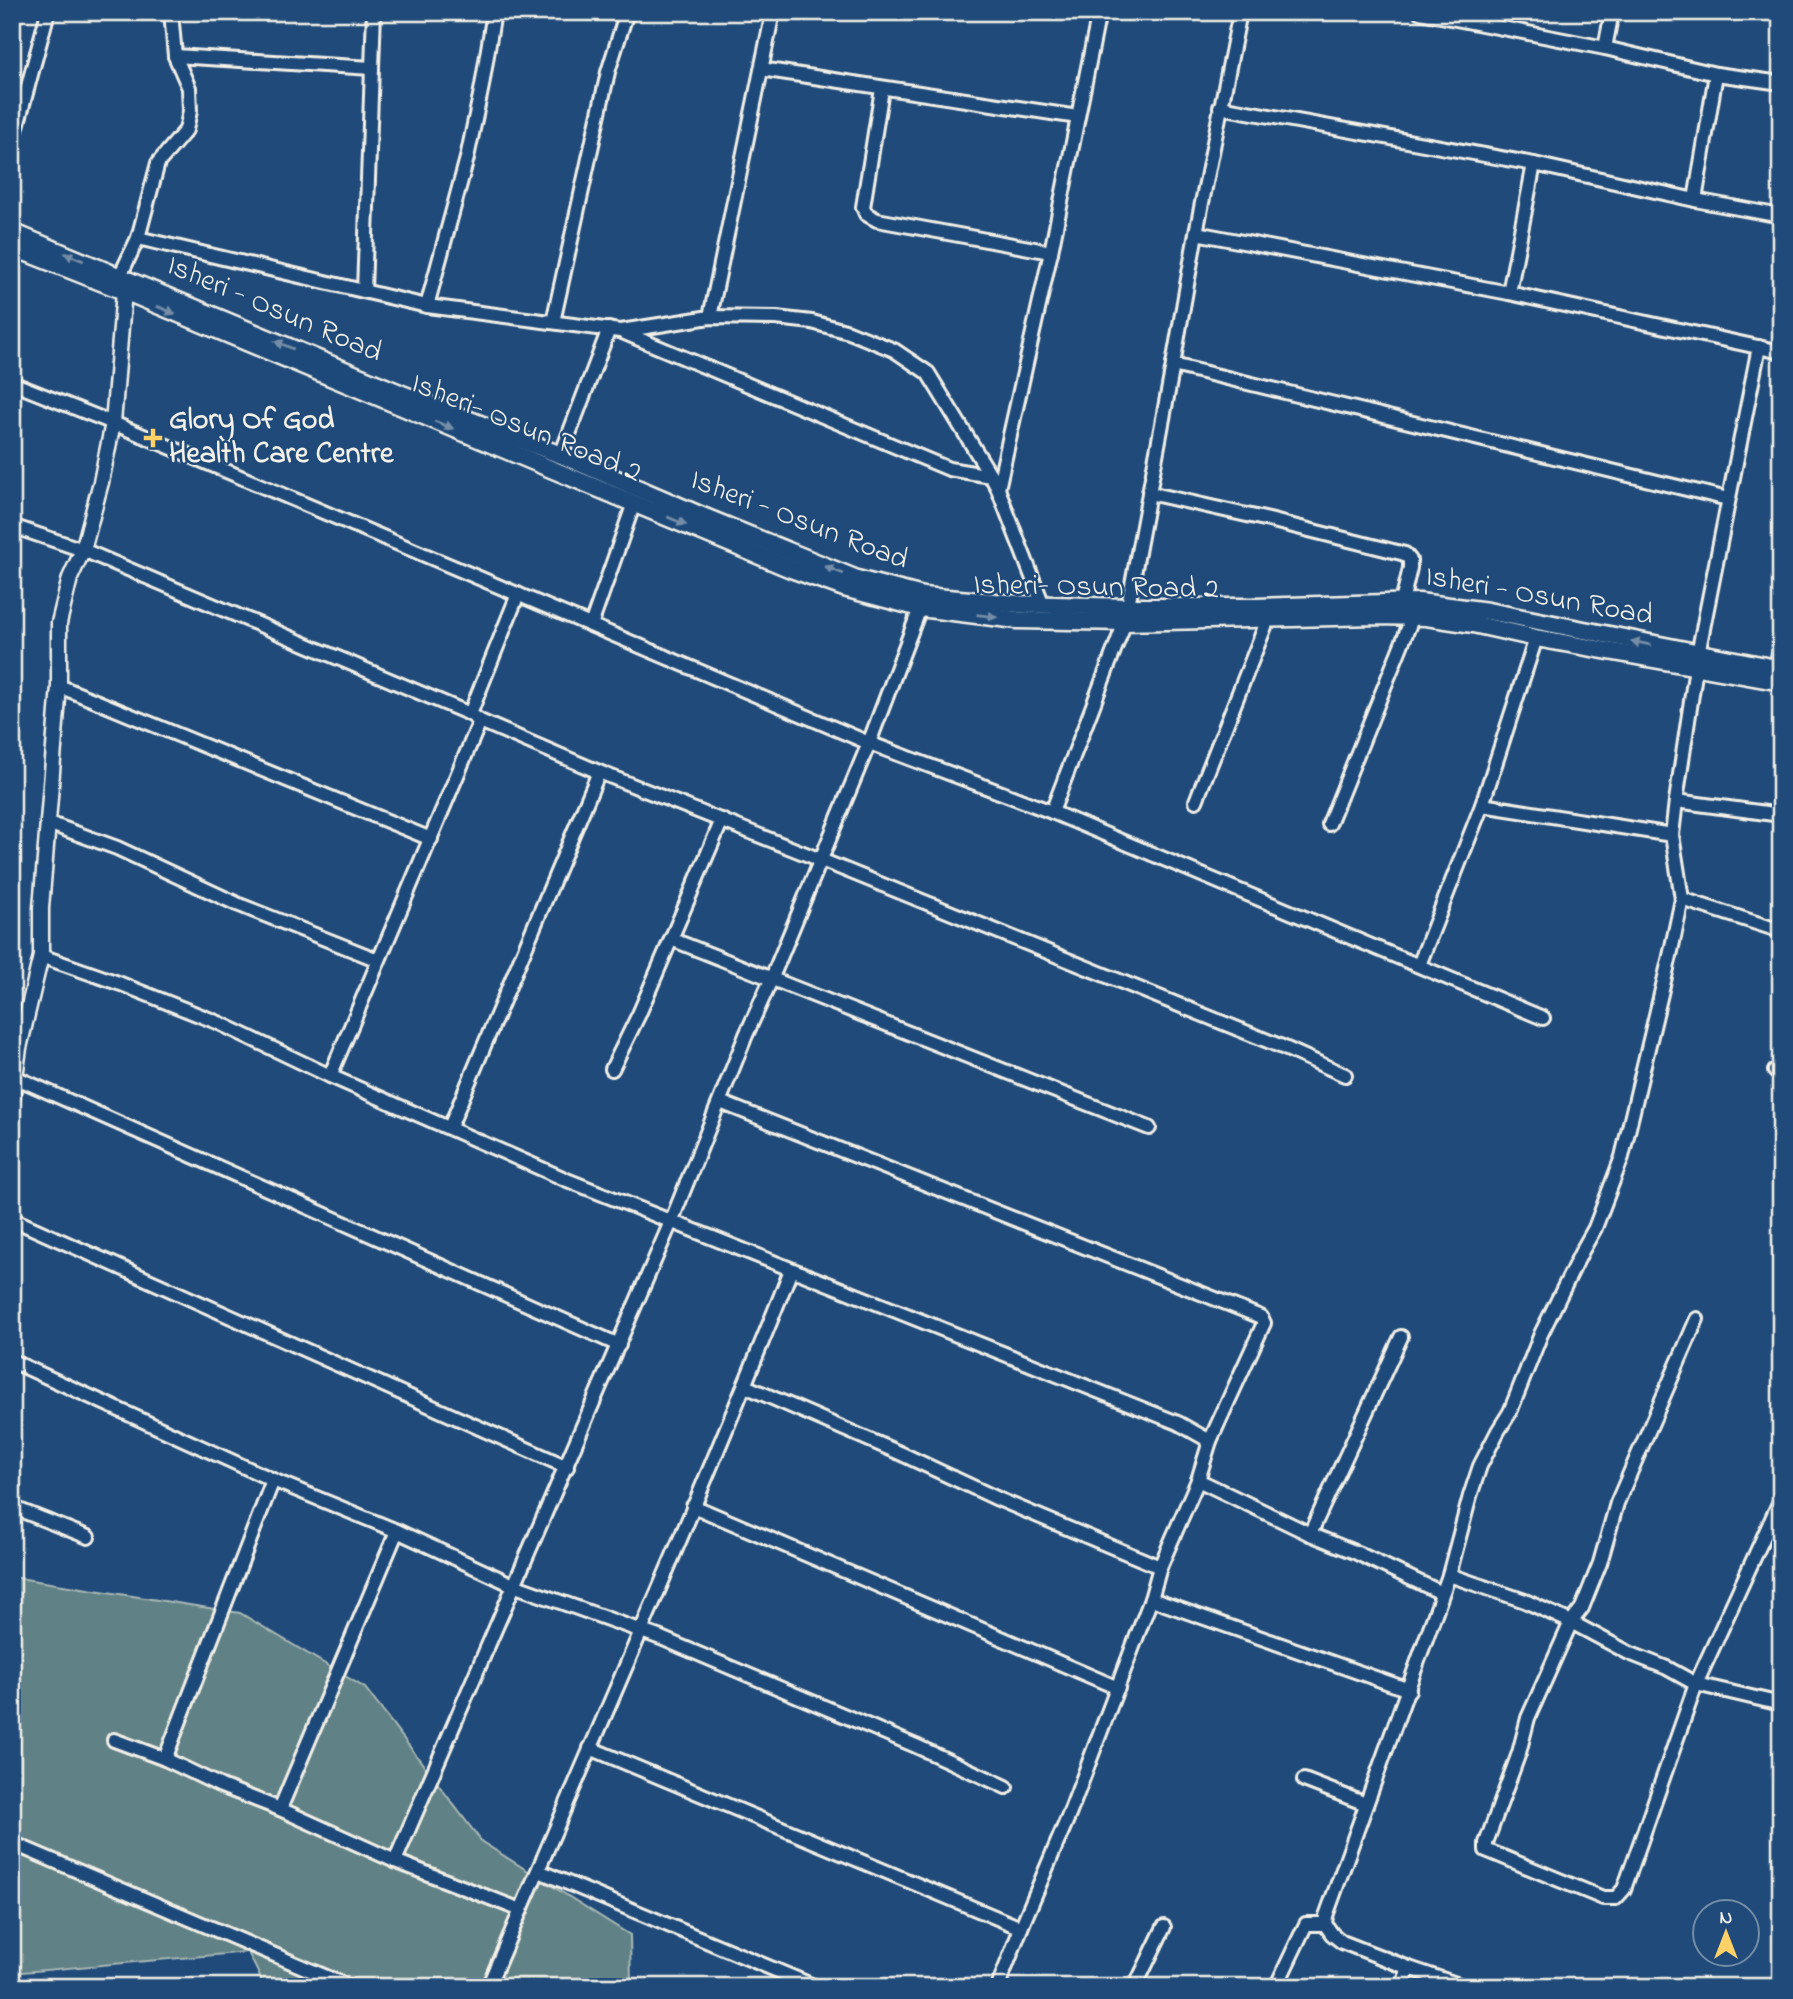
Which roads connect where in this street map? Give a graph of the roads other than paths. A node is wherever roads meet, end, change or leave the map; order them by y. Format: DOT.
graph roads {
  1 [pos="48,12"];
  2 [pos="171,12"];
  3 [pos="374,12"];
  4 [pos="495,12"];
  5 [pos="628,12"];
  6 [pos="773,12"];
  7 [pos="1099,12"];
  8 [pos="1240,12"];
  9 [pos="1420,12"];
  10 [pos="1612,12"];
  11 [pos="1605,48"];
  12 [pos="176,55"];
  13 [pos="372,68"];
  14 [pos="761,69"];
  15 [pos="1716,74"];
  16 [pos="1781,83"];
  17 [pos="882,89"];
  18 [pos="1220,107"];
  19 [pos="1077,117"];
  20 [pos="12,145"];
  21 [pos="1534,164"];
  22 [pos="1695,200"];
  23 [pos="1781,216"];
  24 [pos="12,232"];
  25 [pos="1196,233"];
  26 [pos="138,238"];
  27 [pos="12,247"];
  28 [pos="1051,252"];
  29 [pos="124,282"];
  30 [pos="364,291"];
  31 [pos="1508,293"];
  32 [pos="427,306"];
  33 [pos="710,317"];
  34 [pos="553,322"];
  35 [pos="614,330"];
  36 [pos="1759,347"];
  37 [pos="1781,352"];
  38 [pos="1173,365"];
  39 [pos="12,383"];
  40 [pos="113,423"];
  41 [pos="561,455"];
  42 [pos="991,476"];
  43 [pos="998,489"];
  44 [pos="1149,493"];
  45 [pos="1728,499"];
  46 [pos="634,503"];
  47 [pos="12,526"];
  48 [pos="83,550"];
  49 [pos="518,594"];
  50 [pos="1402,602"];
  51 [pos="1043,605"];
  52 [pos="920,608"];
  53 [pos="1126,614"];
  54 [pos="1413,617"];
  55 [pos="1268,619"];
  56 [pos="591,625"];
  57 [pos="1536,638"];
  58 [pos="1781,643"];
  59 [pos="1697,660"];
  60 [pos="1779,673"];
  61 [pos="59,686"];
  62 [pos="475,718"];
  63 [pos="869,743"];
  64 [pos="599,772"];
  65 [pos="1196,801"];
  66 [pos="1676,801"];
  67 [pos="1482,805"];
  68 [pos="1052,812"];
  69 [pos="1781,816"];
  70 [pos="722,820"];
  71 [pos="48,823"];
  72 [pos="1329,824"];
  73 [pos="1672,835"];
  74 [pos="431,839"];
  75 [pos="821,860"];
  76 [pos="1682,899"];
  77 [pos="1781,931"];
  78 [pos="671,939"];
  79 [pos="41,956"];
  80 [pos="378,960"];
  81 [pos="1419,965"];
  82 [pos="771,980"];
  83 [pos="1543,1018"];
  84 [pos="612,1069"];
  85 [pos="1345,1075"];
  86 [pos="330,1076"];
  87 [pos="16,1078"];
  88 [pos="12,1099"];
  89 [pos="720,1102"];
  90 [pos="450,1126"];
  91 [pos="1149,1128"];
  92 [pos="12,1219"];
  93 [pos="671,1222"];
  94 [pos="791,1270"];
  95 [pos="1697,1319"];
  96 [pos="1401,1337"];
  97 [pos="619,1345"];
  98 [pos="12,1360"];
  99 [pos="745,1386"];
  100 [pos="1210,1441"];
  101 [pos="567,1467"];
  102 [pos="273,1480"];
  103 [pos="1198,1480"];
  104 [pos="1781,1499"];
  105 [pos="693,1506"];
  106 [pos="12,1507"];
  107 [pos="397,1531"];
  108 [pos="1310,1534"];
  109 [pos="88,1537"];
  110 [pos="1160,1567"];
  111 [pos="1449,1575"];
  112 [pos="513,1585"];
  113 [pos="1441,1593"];
  114 [pos="1151,1600"];
  115 [pos="1571,1622"];
  116 [pos="639,1632"];
  117 [pos="1696,1684"];
  118 [pos="1118,1688"];
  119 [pos="1409,1689"];
  120 [pos="1781,1704"];
  121 [pos="114,1741"];
  122 [pos="590,1748"];
  123 [pos="166,1759"];
  124 [pos="1304,1780"];
  125 [pos="1006,1787"];
  126 [pos="1366,1804"];
  127 [pos="280,1809"];
  128 [pos="12,1843"];
  129 [pos="395,1861"];
  130 [pos="539,1871"];
  131 [pos="521,1910"];
  132 [pos="1325,1924"];
  133 [pos="1164,1927"];
  134 [pos="1021,1928"];
  135 [pos="1409,1968"];
  136 [pos="12,1982"];
  137 [pos="23,1987"];
  138 [pos="350,1987"];
  139 [pos="488,1987"];
  140 [pos="816,1987"];
  141 [pos="998,1987"];
  142 [pos="1135,1987"];
  143 [pos="1276,1987"];
  144 [pos="1402,1987"];
  145 [pos="1465,1987"];
  1 -- 20 [label="street"];
  2 -- 12 [label="street"];
  3 -- 13 [label="street"];
  4 -- 32 [label="street"];
  5 -- 34 [label="street"];
  6 -- 14 [label="street"];
  7 -- 19 [label="street"];
  8 -- 18 [label="street"];
  9 -- 11 [label="street"];
  10 -- 11 [label="street"];
  11 -- 15 [label="street"];
  12 -- 13 [label="street"];
  12 -- 26 [label="street"];
  13 -- 30 [label="street"];
  14 -- 17 [label="street"];
  14 -- 33 [label="street"];
  15 -- 16 [label="street"];
  15 -- 22 [label="street"];
  17 -- 19 [label="street"];
  17 -- 28 [label="street"];
  18 -- 21 [label="street"];
  18 -- 25 [label="street"];
  19 -- 28 [label="street"];
  21 -- 22 [label="street"];
  21 -- 31 [label="street"];
  22 -- 23 [label="street"];
  29 -- 24 [label="main road, Isheri - Osun Road, one-way"];
  25 -- 31 [label="street"];
  25 -- 38 [label="street"];
  26 -- 29 [label="street"];
  26 -- 30 [label="street"];
  27 -- 29 [label="main road, Isheri- Osun Road 2"];
  28 -- 43 [label="street"];
  29 -- 40 [label="street"];
  41 -- 29 [label="main road, Isheri - Osun Road, one-way"];
  29 -- 46 [label="main road, Isheri- Osun Road 2, one-way"];
  30 -- 32 [label="street"];
  31 -- 36 [label="street"];
  32 -- 34 [label="street"];
  33 -- 35 [label="street"];
  33 -- 42 [label="street"];
  34 -- 35 [label="street"];
  35 -- 41 [label="street"];
  35 -- 42 [label="street"];
  36 -- 37 [label="street"];
  36 -- 45 [label="street"];
  38 -- 44 [label="street"];
  38 -- 45 [label="street"];
  39 -- 40 [label="street"];
  40 -- 48 [label="street"];
  40 -- 49 [label="street"];
  51 -- 41 [label="main road, Isheri - Osun Road, one-way"];
  42 -- 43 [label="street"];
  43 -- 51 [label="street"];
  44 -- 50 [label="street"];
  44 -- 53 [label="street"];
  45 -- 59 [label="street"];
  46 -- 52 [label="main road, Isheri- Osun Road 2, one-way"];
  46 -- 56 [label="street"];
  47 -- 48 [label="street"];
  48 -- 61 [label="street"];
  48 -- 62 [label="street"];
  49 -- 56 [label="street"];
  49 -- 62 [label="street"];
  50 -- 53 [label="main road, Isheri - Osun Road"];
  59 -- 50 [label="main road, Isheri - Osun Road, one-way"];
  51 -- 53 [label="main road, Isheri - Osun Road"];
  52 -- 53 [label="main road, Isheri- Osun Road 2, one-way"];
  52 -- 63 [label="street"];
  53 -- 55 [label="main road, Isheri- Osun Road 2"];
  53 -- 68 [label="street"];
  54 -- 55 [label="main road, Isheri- Osun Road 2"];
  54 -- 57 [label="main road, Isheri- Osun Road 2"];
  54 -- 72 [label="street"];
  55 -- 65 [label="street"];
  56 -- 63 [label="street"];
  57 -- 59 [label="main road, Isheri- Osun Road 2"];
  57 -- 67 [label="street"];
  58 -- 60 [label="street"];
  59 -- 60 [label="main road, Isheri- Osun Road 2"];
  59 -- 66 [label="street"];
  61 -- 71 [label="street"];
  61 -- 74 [label="street"];
  62 -- 64 [label="street"];
  62 -- 74 [label="street"];
  63 -- 68 [label="street"];
  63 -- 75 [label="street"];
  64 -- 70 [label="street"];
  64 -- 90 [label="street"];
  66 -- 69 [label="street"];
  66 -- 73 [label="street"];
  67 -- 73 [label="street"];
  67 -- 81 [label="street"];
  68 -- 81 [label="street"];
  70 -- 75 [label="street"];
  70 -- 78 [label="street"];
  71 -- 79 [label="street"];
  71 -- 80 [label="street"];
  73 -- 76 [label="street"];
  74 -- 80 [label="street"];
  75 -- 82 [label="street"];
  75 -- 85 [label="street"];
  76 -- 77 [label="street"];
  76 -- 111 [label="street"];
  78 -- 82 [label="street"];
  78 -- 84 [label="street"];
  79 -- 86 [label="street"];
  79 -- 87 [label="street"];
  80 -- 86 [label="street"];
  81 -- 83 [label="street"];
  82 -- 89 [label="street"];
  82 -- 91 [label="street"];
  86 -- 90 [label="street"];
  87 -- 88 [label="street"];
  87 -- 97 [label="street"];
  89 -- 93 [label="street"];
  89 -- 100 [label="street"];
  90 -- 93 [label="street"];
  92 -- 101 [label="street"];
  93 -- 94 [label="street"];
  93 -- 97 [label="street"];
  94 -- 99 [label="street"];
  94 -- 100 [label="street"];
  95 -- 115 [label="street"];
  96 -- 108 [label="street"];
  97 -- 101 [label="street"];
  98 -- 102 [label="street"];
  99 -- 105 [label="street"];
  99 -- 110 [label="street"];
  100 -- 103 [label="street"];
  101 -- 112 [label="street"];
  102 -- 107 [label="street"];
  102 -- 123 [label="street"];
  103 -- 108 [label="street"];
  103 -- 110 [label="street"];
  104 -- 117 [label="street"];
  105 -- 116 [label="street"];
  105 -- 118 [label="street"];
  106 -- 109 [label="street"];
  107 -- 112 [label="street"];
  107 -- 127 [label="street"];
  108 -- 113 [label="street"];
  110 -- 114 [label="street"];
  111 -- 113 [label="street"];
  111 -- 115 [label="street"];
  112 -- 116 [label="street"];
  112 -- 129 [label="street"];
  113 -- 119 [label="street"];
  114 -- 118 [label="street"];
  114 -- 119 [label="street"];
  115 -- 117 [label="street"];
  115 -- 117 [label="street"];
  116 -- 122 [label="street"];
  116 -- 125 [label="street"];
  117 -- 120 [label="street"];
  118 -- 134 [label="street"];
  119 -- 126 [label="street"];
  121 -- 123 [label="street"];
  122 -- 130 [label="street"];
  122 -- 134 [label="street"];
  123 -- 127 [label="street"];
  124 -- 126 [label="street"];
  126 -- 132 [label="street"];
  127 -- 129 [label="street"];
  128 -- 138 [label="street"];
  129 -- 131 [label="street"];
  130 -- 131 [label="street"];
  130 -- 140 [label="street"];
  131 -- 139 [label="street"];
  132 -- 135 [label="street"];
  132 -- 143 [label="street"];
  133 -- 142 [label="street"];
  134 -- 141 [label="street"];
  135 -- 144 [label="street"];
  135 -- 145 [label="street"];
  136 -- 137 [label="street"];
}
